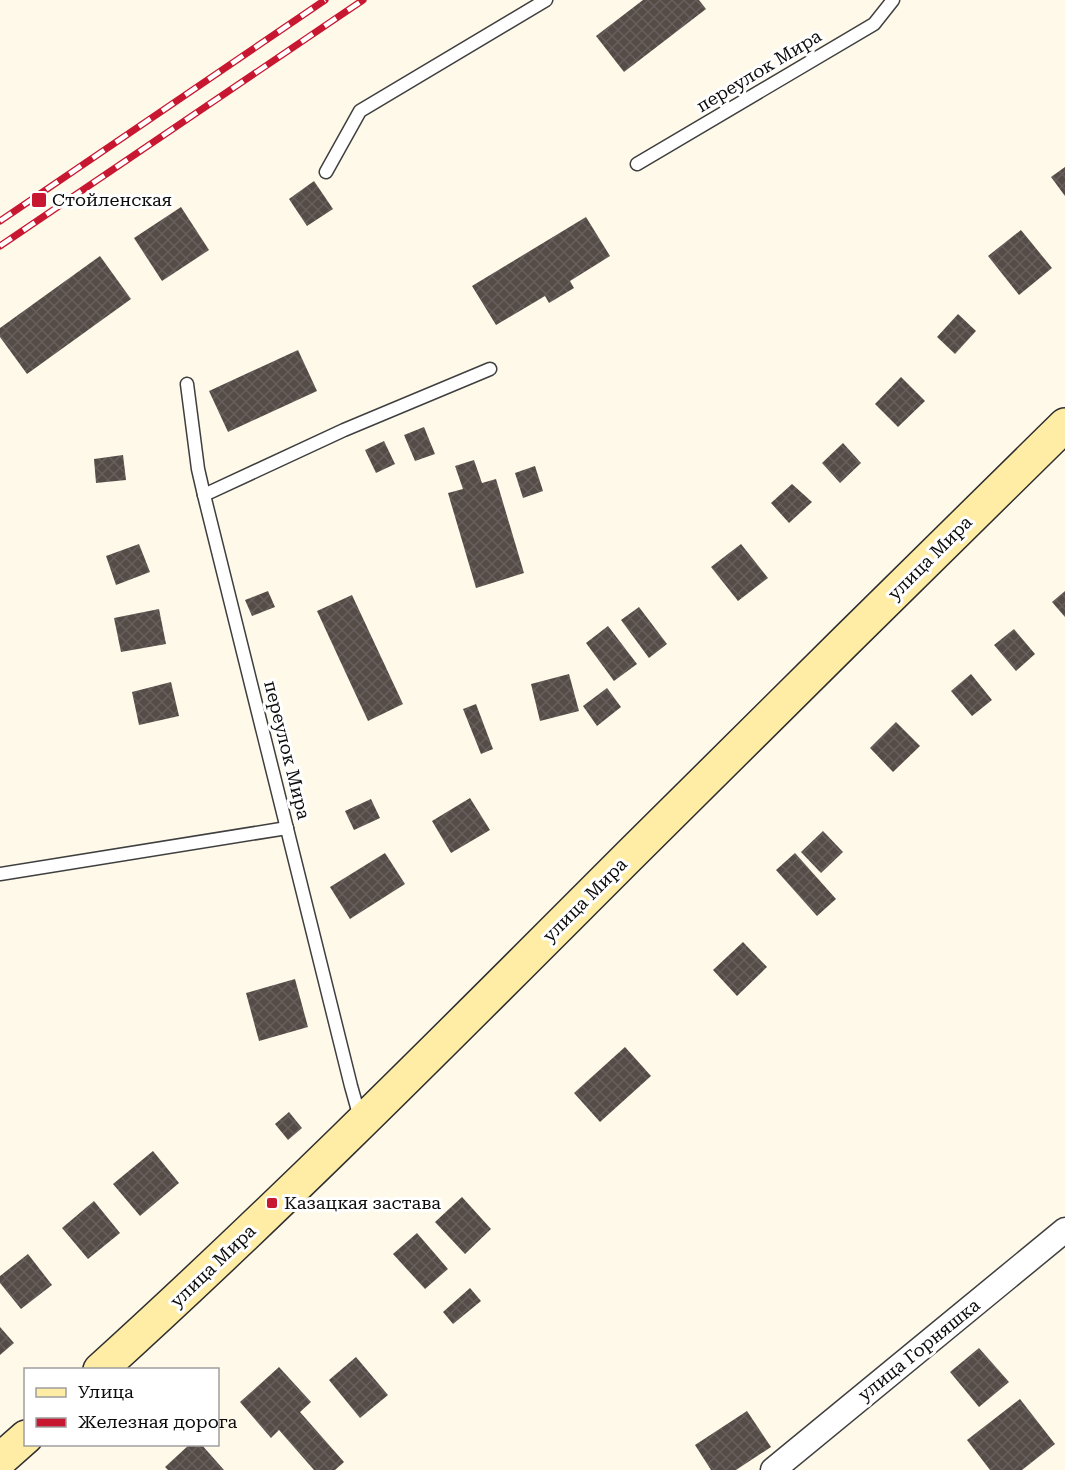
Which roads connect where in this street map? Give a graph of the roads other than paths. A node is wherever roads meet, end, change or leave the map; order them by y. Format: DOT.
graph roads {
  1 [pos="546,0"];
  2 [pos="893,0"];
  3 [pos="637,164"];
  4 [pos="326,172"];
  5 [pos="490,369"];
  6 [pos="187,384"];
  7 [pos="1065,425"];
  8 [pos="204,495"];
  9 [pos="288,828"];
  10 [pos="0,874"];
  11 [pos="362,1123"];
  12 [pos="1065,1230"];
  13 [pos="102,1368"];
  14 [pos="24,1439"];
  15 [pos="0,1460"];
  16 [pos="773,1470"];
  1 -- 4 [label="lane"];
  2 -- 3 [label="lane, переулок Мира"];
  5 -- 8 [label="lane"];
  6 -- 8 [label="lane, переулок Мира"];
  7 -- 11 [label="main road, улица Мира"];
  8 -- 9 [label="lane, переулок Мира"];
  9 -- 10 [label="lane"];
  9 -- 11 [label="lane, переулок Мира"];
  11 -- 13 [label="main road, улица Мира"];
  12 -- 16 [label="street, улица Горняшка"];
  14 -- 15 [label="main road"];
}
